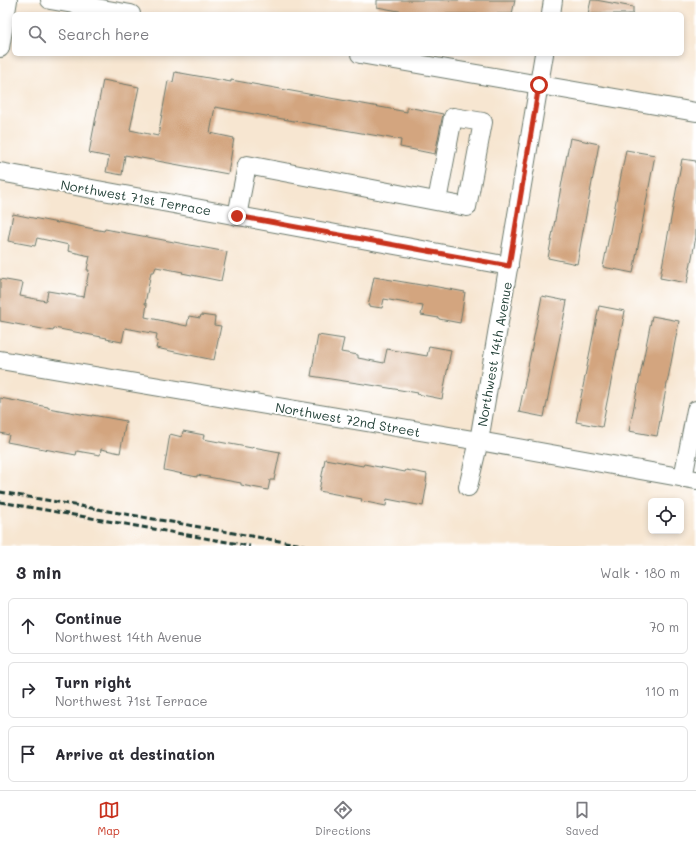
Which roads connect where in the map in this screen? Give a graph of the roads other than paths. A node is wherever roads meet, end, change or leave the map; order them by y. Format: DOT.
graph roads {
  1 [pos="8,0"];
  2 [pos="50,0"];
  3 [pos="553,0"];
  4 [pos="119,12"];
  5 [pos="551,12"];
  6 [pos="0,48"];
  7 [pos="372,56"];
  8 [pos="544,56"];
  9 [pos="539,85"];
  10 [pos="696,112"];
  11 [pos="0,172"];
  12 [pos="437,201"];
  13 [pos="237,216"];
  14 [pos="509,266"];
  15 [pos="0,360"];
  16 [pos="696,410"];
  17 [pos="479,441"];
  18 [pos="689,479"];
  19 [pos="468,487"];
  1 -- 6 [label="street"];
  2 -- 4 [label="street"];
  3 -- 5 [label="street"];
  7 -- 9 [label="street"];
  8 -- 9 [label="street, Northwest 14th Avenue"];
  9 -- 10 [label="street"];
  9 -- 14 [label="street, Northwest 14th Avenue"];
  11 -- 13 [label="street, Northwest 71st Terrace"];
  12 -- 12 [label="street"];
  12 -- 13 [label="street"];
  13 -- 14 [label="street, Northwest 71st Terrace"];
  14 -- 17 [label="street, Northwest 14th Avenue"];
  15 -- 17 [label="street, Northwest 72nd Street"];
  16 -- 18 [label="street"];
  17 -- 18 [label="street, Northwest 72nd Street"];
  17 -- 19 [label="street, Northwest 14th Avenue"];
}
